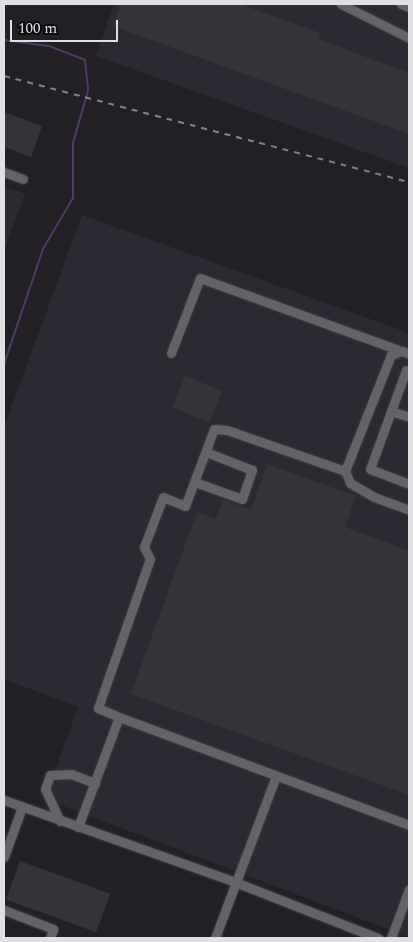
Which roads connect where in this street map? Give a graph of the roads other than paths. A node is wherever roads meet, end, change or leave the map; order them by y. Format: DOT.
graph roads {
  1 [pos="340,4"];
  2 [pos="401,4"];
  3 [pos="409,6"];
  4 [pos="409,38"];
  5 [pos="4,172"];
  6 [pos="23,179"];
  7 [pos="171,353"];
  8 [pos="406,353"];
  9 [pos="409,371"];
  10 [pos="391,411"];
  11 [pos="409,418"];
  12 [pos="206,452"];
  13 [pos="345,471"];
  14 [pos="195,482"];
  15 [pos="409,484"];
  16 [pos="409,510"];
  17 [pos="119,717"];
  18 [pos="276,776"];
  19 [pos="94,783"];
  20 [pos="4,800"];
  21 [pos="22,807"];
  22 [pos="60,820"];
  23 [pos="409,825"];
  24 [pos="78,827"];
  25 [pos="4,857"];
  26 [pos="236,882"];
  27 [pos="409,889"];
  28 [pos="4,910"];
  29 [pos="50,938"];
  30 [pos="215,938"];
  31 [pos="378,938"];
  32 [pos="391,938"];
  1 -- 4 [label="street"];
  2 -- 3 [label="street"];
  5 -- 6 [label="street"];
  7 -- 8 [label="street"];
  8 -- 13 [label="street"];
  9 -- 10 [label="street"];
  10 -- 11 [label="street"];
  10 -- 15 [label="street"];
  12 -- 13 [label="street"];
  12 -- 14 [label="street"];
  12 -- 14 [label="street"];
  13 -- 16 [label="street"];
  14 -- 17 [label="street"];
  17 -- 18 [label="street"];
  17 -- 19 [label="street"];
  18 -- 23 [label="street"];
  18 -- 26 [label="street"];
  19 -- 22 [label="street"];
  19 -- 24 [label="street"];
  20 -- 21 [label="street"];
  21 -- 22 [label="street"];
  21 -- 25 [label="street"];
  22 -- 24 [label="street"];
  24 -- 26 [label="street"];
  26 -- 30 [label="street"];
  26 -- 31 [label="street"];
  27 -- 32 [label="street"];
  28 -- 29 [label="street"];
}
